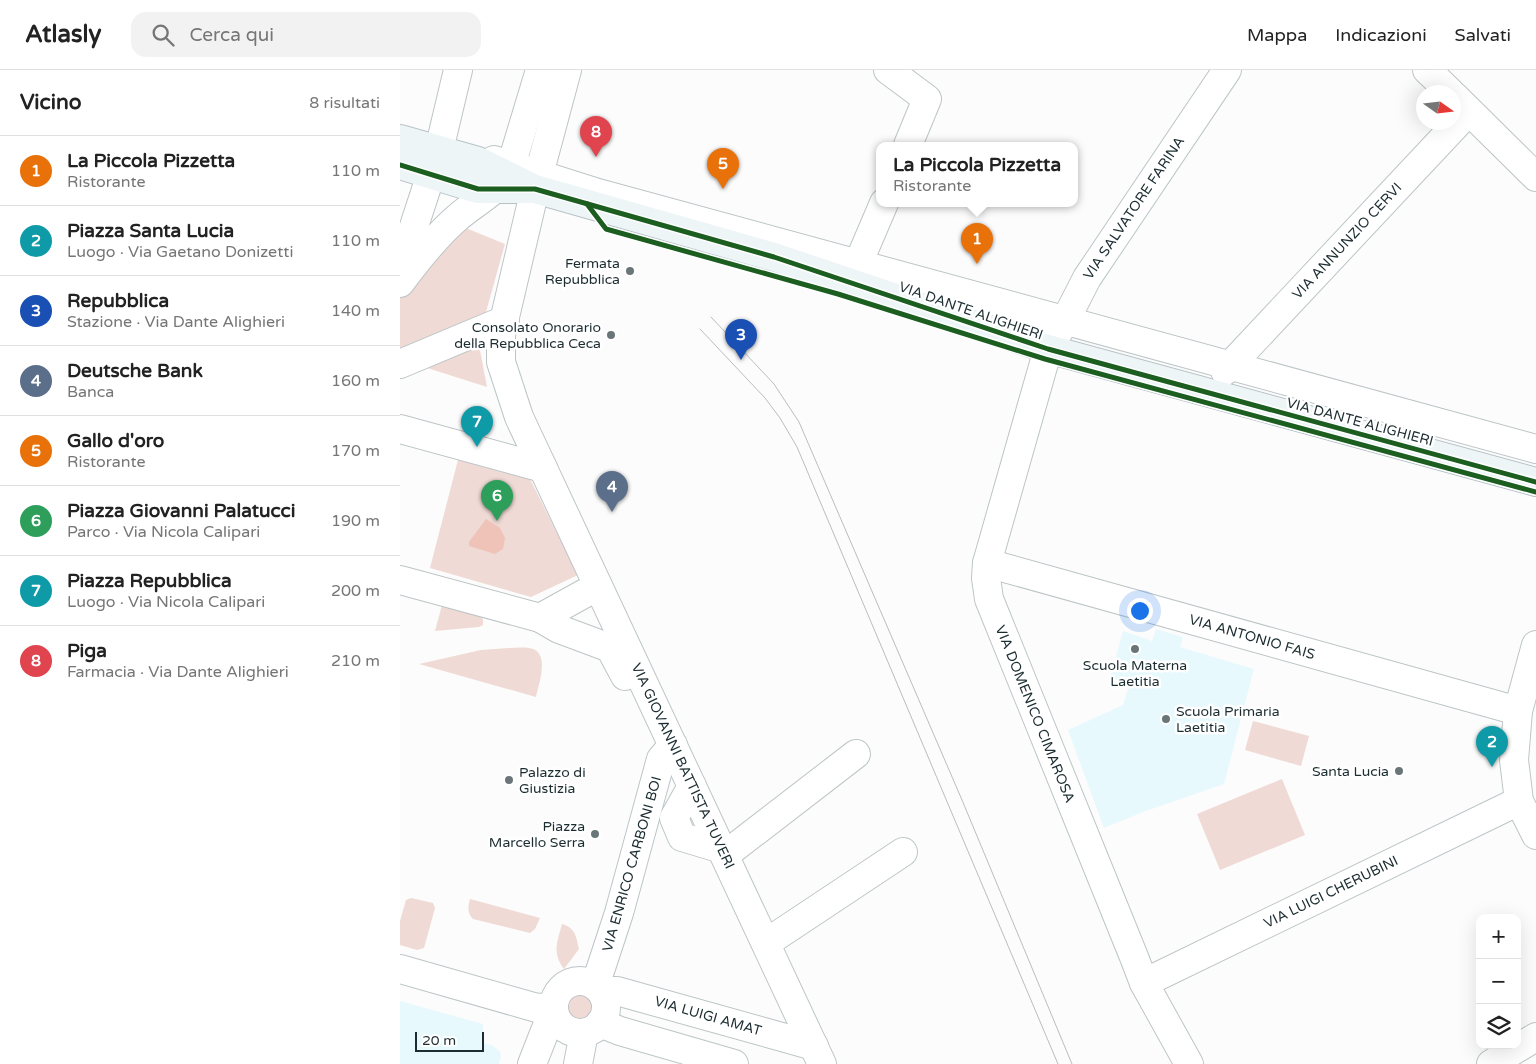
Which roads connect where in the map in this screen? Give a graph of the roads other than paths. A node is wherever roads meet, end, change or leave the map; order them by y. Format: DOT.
graph roads {
  1 [pos="458,70"];
  2 [pos="540,70"];
  3 [pos="567,70"];
  4 [pos="888,70"];
  5 [pos="1227,70"];
  6 [pos="1427,70"];
  7 [pos="1443,85"];
  8 [pos="1461,103"];
  9 [pos="400,129"];
  10 [pos="1437,130"];
  11 [pos="400,138"];
  12 [pos="909,142"];
  13 [pos="437,156"];
  14 [pos="400,165"];
  15 [pos="506,177"];
  16 [pos="1536,177"];
  17 [pos="537,182"];
  18 [pos="882,207"];
  19 [pos="774,257"];
  20 [pos="400,268"];
  21 [pos="857,268"];
  22 [pos="400,283"];
  23 [pos="504,320"];
  24 [pos="1064,322"];
  25 [pos="1048,349"];
  26 [pos="400,364"];
  27 [pos="1227,368"];
  28 [pos="400,429"];
  29 [pos="1536,449"];
  30 [pos="1536,456"];
  31 [pos="542,468"];
  32 [pos="1536,482"];
  33 [pos="986,563"];
  34 [pos="400,580"];
  35 [pos="598,586"];
  36 [pos="540,618"];
  37 [pos="1536,645"];
  38 [pos="1518,711"];
  39 [pos="667,752"];
  40 [pos="856,754"];
  41 [pos="1519,801"];
  42 [pos="1536,835"];
  43 [pos="723,852"];
  44 [pos="903,852"];
  45 [pos="766,943"];
  46 [pos="400,969"];
  47 [pos="1144,983"];
  48 [pos="598,989"];
  49 [pos="553,1007"];
  50 [pos="592,1028"];
  51 [pos="1536,1037"];
  52 [pos="818,1055"];
  53 [pos="532,1064"];
  54 [pos="578,1064"];
  55 [pos="734,1064"];
  56 [pos="1189,1064"];
  57 [pos="1491,1064"];
  1 -- 13 [label="street"];
  2 -- 15 [label="street"];
  3 -- 17 [label="street, VIA GIOVANNI BATTISTA TUVERI"];
  4 -- 12 [label="street"];
  5 -- 24 [label="street, VIA SALVATORE FARINA"];
  6 -- 7 [label="street"];
  8 -- 16 [label="street"];
  9 -- 13 [label="street"];
  10 -- 27 [label="street, VIA ANNUNZIO CERVI"];
  11 -- 13 [label="main road, VIA DANTE ALIGHIERI"];
  13 -- 14 [label="main road, VIA DANTE ALIGHIERI"];
  13 -- 15 [label="main road, VIA DANTE ALIGHIERI"];
  13 -- 20 [label="street"];
  15 -- 17 [label="main road, VIA DANTE ALIGHIERI"];
  15 -- 22 [label="street"];
  17 -- 19 [label="main road, VIA DANTE ALIGHIERI"];
  17 -- 21 [label="street"];
  17 -- 23 [label="street, VIA GIOVANNI BATTISTA TUVERI"];
  18 -- 21 [label="street"];
  19 -- 21 [label="street, VIA DANTE ALIGHIERI"];
  19 -- 25 [label="main road, VIA DANTE ALIGHIERI"];
  21 -- 24 [label="street"];
  23 -- 26 [label="street"];
  23 -- 31 [label="street, VIA GIOVANNI BATTISTA TUVERI"];
  24 -- 25 [label="street, VIA SALVATORE FARINA"];
  24 -- 27 [label="street"];
  25 -- 32 [label="main road, VIA DANTE ALIGHIERI"];
  25 -- 33 [label="street, VIA DOMENICO CIMAROSA"];
  27 -- 29 [label="street"];
  27 -- 30 [label="street, VIA DANTE ALIGHIERI"];
  28 -- 31 [label="street"];
  31 -- 35 [label="street, VIA GIOVANNI BATTISTA TUVERI"];
  33 -- 38 [label="street, VIA ANTONIO FAIS"];
  33 -- 47 [label="street, VIA DOMENICO CIMAROSA"];
  34 -- 36 [label="street"];
  35 -- 36 [label="street"];
  35 -- 39 [label="street, VIA GIOVANNI BATTISTA TUVERI"];
  36 -- 39 [label="street"];
  37 -- 38 [label="street"];
  38 -- 41 [label="street"];
  39 -- 43 [label="street, VIA GIOVANNI BATTISTA TUVERI"];
  39 -- 48 [label="street, VIA ENRICO CARBONI BOI"];
  40 -- 43 [label="street"];
  41 -- 42 [label="street"];
  41 -- 47 [label="street, VIA LUIGI CHERUBINI"];
  43 -- 45 [label="street, VIA GIOVANNI BATTISTA TUVERI"];
  44 -- 45 [label="street"];
  45 -- 52 [label="street, VIA GIOVANNI BATTISTA TUVERI"];
  46 -- 49 [label="street"];
  47 -- 56 [label="street, VIA DOMENICO CIMAROSA"];
  48 -- 49 [label="street"];
  48 -- 50 [label="street, VIA ENRICO CARBONI BOI"];
  48 -- 52 [label="street, VIA LUIGI AMAT"];
  49 -- 50 [label="street"];
  49 -- 53 [label="street"];
  50 -- 54 [label="street, VIA ENRICO CARBONI BOI"];
  50 -- 55 [label="street"];
  51 -- 57 [label="street"];
}
